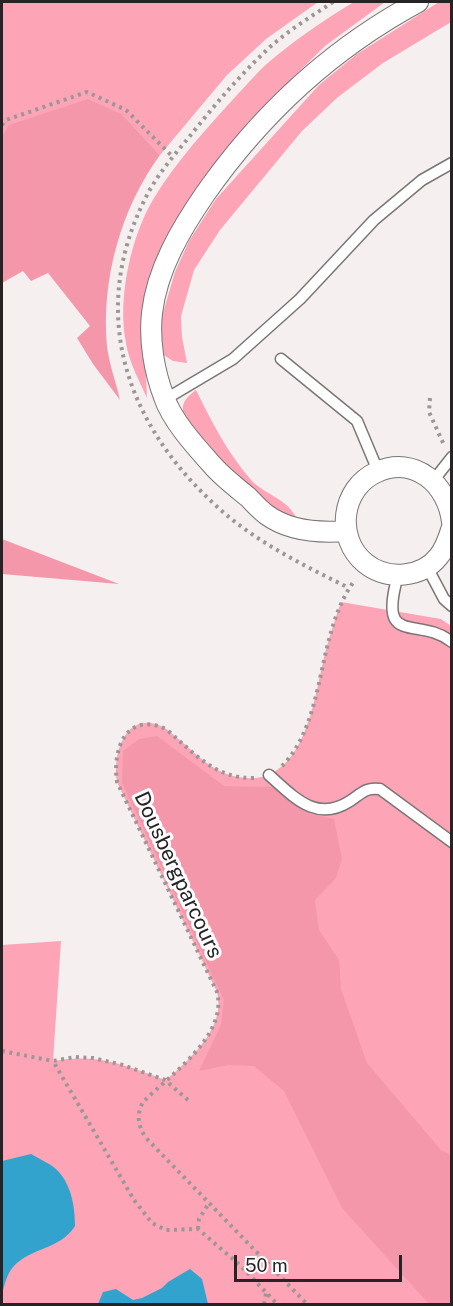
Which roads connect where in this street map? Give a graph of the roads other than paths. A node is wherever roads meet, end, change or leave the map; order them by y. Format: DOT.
graph roads {
  1 [pos="418,2"];
  2 [pos="452,163"];
  3 [pos="281,359"];
  4 [pos="164,400"];
  5 [pos="451,457"];
  6 [pos="378,471"];
  7 [pos="433,481"];
  8 [pos="452,522"];
  9 [pos="452,527"];
  10 [pos="346,531"];
  11 [pos="427,567"];
  12 [pos="398,575"];
  13 [pos="452,606"];
  14 [pos="452,642"];
  15 [pos="269,775"];
  16 [pos="452,842"];
  1 -- 4 [label="street"];
  2 -- 4 [label="lane"];
  3 -- 6 [label="lane"];
  4 -- 10 [label="street"];
  5 -- 7 [label="lane"];
  6 -- 7 [label="street"];
  6 -- 10 [label="street"];
  7 -- 8 [label="street"];
  9 -- 11 [label="street"];
  10 -- 12 [label="street"];
  11 -- 12 [label="street"];
  11 -- 13 [label="lane"];
  12 -- 14 [label="lane"];
  15 -- 16 [label="lane"];
}
